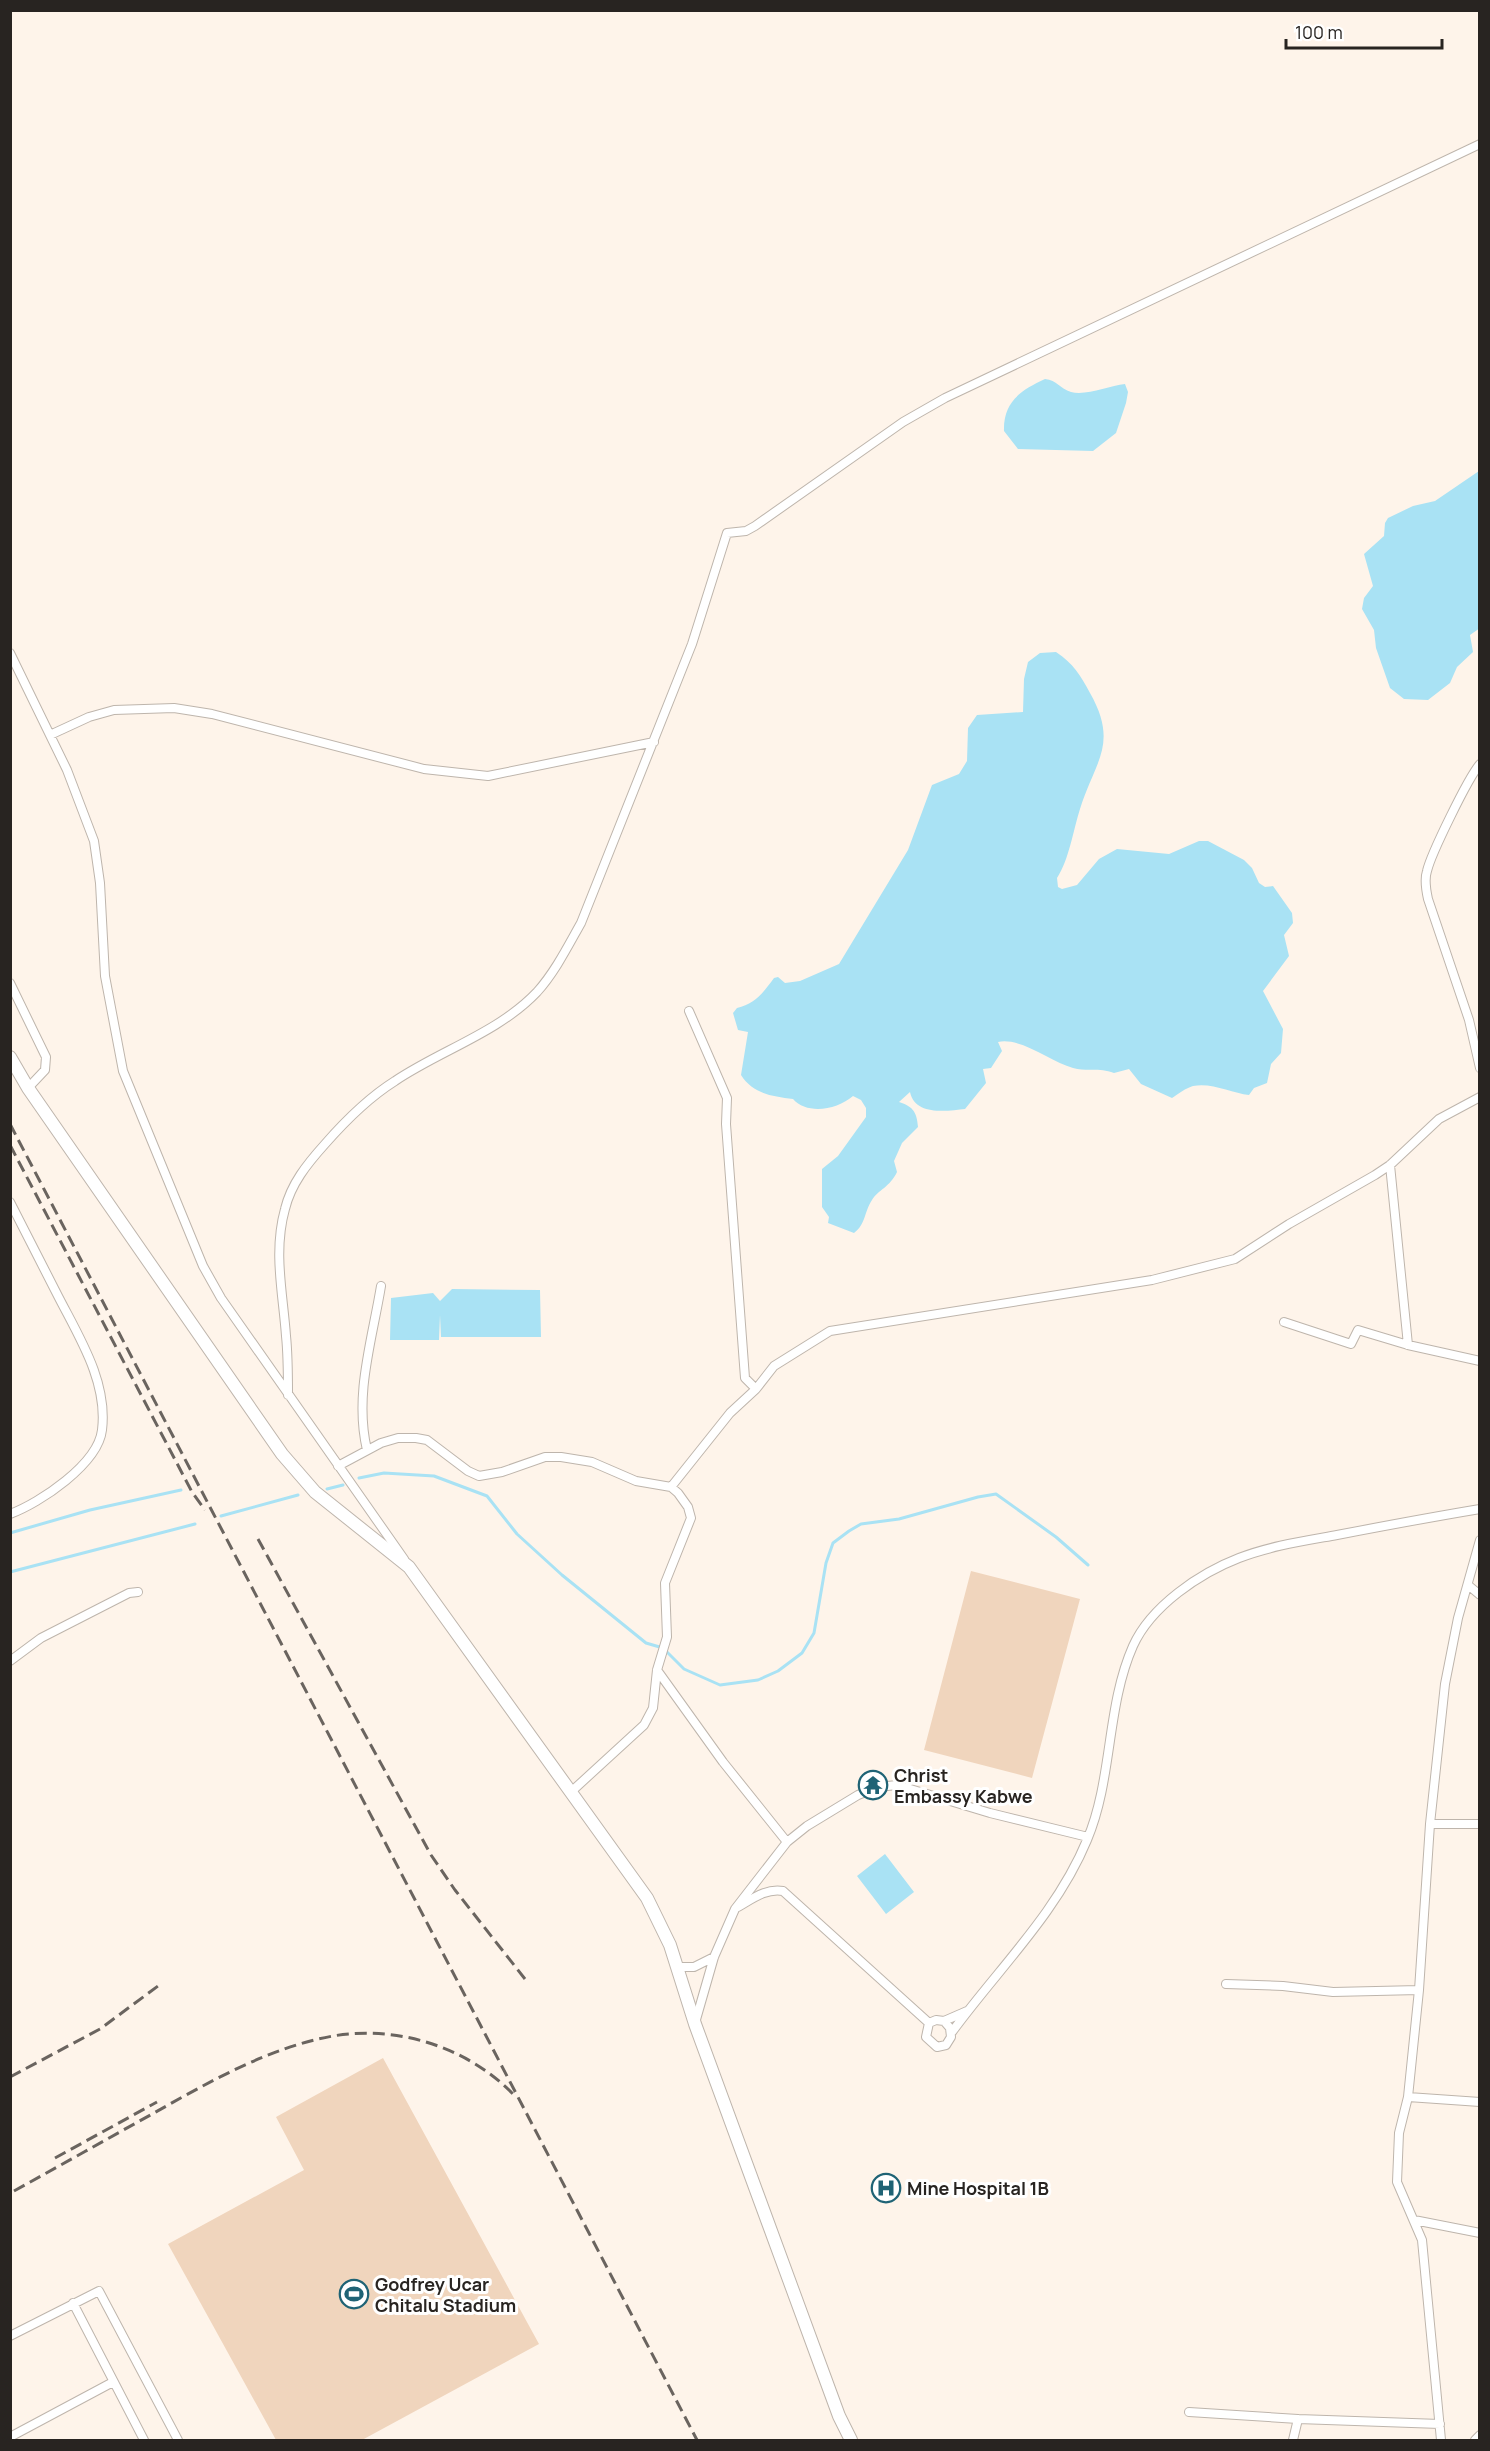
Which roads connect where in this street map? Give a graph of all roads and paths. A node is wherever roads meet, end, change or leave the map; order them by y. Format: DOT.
graph roads {
  1 [pos="1479,144"];
  2 [pos="10,653"];
  3 [pos="50,735"];
  4 [pos="654,742"];
  5 [pos="1479,764"];
  6 [pos="10,983"];
  7 [pos="688,1011"];
  8 [pos="10,1057"];
  9 [pos="1479,1068"];
  10 [pos="28,1088"];
  11 [pos="1479,1097"];
  12 [pos="1390,1165"];
  13 [pos="10,1202"];
  14 [pos="381,1286"];
  15 [pos="1284,1322"];
  16 [pos="1408,1345"];
  17 [pos="1479,1360"];
  18 [pos="756,1389"];
  19 [pos="288,1395"];
  20 [pos="367,1450"];
  21 [pos="338,1466"];
  22 [pos="671,1487"];
  23 [pos="1479,1509"];
  24 [pos="10,1514"];
  25 [pos="1479,1540"];
  26 [pos="409,1567"];
  27 [pos="1475,1590"];
  28 [pos="138,1592"];
  29 [pos="10,1661"];
  30 [pos="657,1670"];
  31 [pos="572,1791"];
  32 [pos="1430,1824"];
  33 [pos="1479,1824"];
  34 [pos="1088,1837"];
  35 [pos="787,1842"];
  36 [pos="735,1909"];
  37 [pos="714,1957"];
  38 [pos="676,1967"];
  39 [pos="1226,1984"];
  40 [pos="1419,1990"];
  41 [pos="968,2010"];
  42 [pos="944,2021"];
  43 [pos="694,2024"];
  44 [pos="929,2024"];
  45 [pos="952,2032"];
  46 [pos="1408,2097"];
  47 [pos="1479,2102"];
  48 [pos="1414,2220"];
  49 [pos="1479,2233"];
  50 [pos="73,2303"];
  51 [pos="10,2336"];
  52 [pos="113,2382"];
  53 [pos="1189,2412"];
  54 [pos="1298,2419"];
  55 [pos="1440,2424"];
  56 [pos="1479,2435"];
  57 [pos="10,2437"];
  58 [pos="144,2440"];
  59 [pos="178,2440"];
  60 [pos="851,2440"];
  61 [pos="1293,2440"];
  62 [pos="1441,2440"];
  63 [pos="1475,2440"];
  1 -- 4 [label="street"];
  2 -- 3 [label="street"];
  3 -- 4 [label="street"];
  3 -- 19 [label="street"];
  4 -- 19 [label="street"];
  5 -- 9 [label="street"];
  6 -- 10 [label="street"];
  7 -- 18 [label="street"];
  8 -- 10 [label="street"];
  10 -- 26 [label="street"];
  11 -- 12 [label="street"];
  12 -- 16 [label="street"];
  12 -- 18 [label="street"];
  13 -- 24 [label="street"];
  14 -- 20 [label="street"];
  15 -- 16 [label="street"];
  16 -- 17 [label="street"];
  18 -- 22 [label="street"];
  19 -- 21 [label="street"];
  20 -- 21 [label="street"];
  20 -- 22 [label="street"];
  21 -- 26 [label="street"];
  22 -- 30 [label="street"];
  23 -- 34 [label="street"];
  25 -- 27 [label="street"];
  26 -- 31 [label="street"];
  27 -- 32 [label="street"];
  28 -- 29 [label="street"];
  30 -- 31 [label="street"];
  30 -- 35 [label="street"];
  31 -- 38 [label="street"];
  32 -- 33 [label="street"];
  32 -- 40 [label="street"];
  34 -- 35 [label="street"];
  34 -- 41 [label="street"];
  35 -- 36 [label="street"];
  36 -- 37 [label="street"];
  36 -- 44 [label="street"];
  37 -- 38 [label="street"];
  37 -- 43 [label="street"];
  38 -- 43 [label="street"];
  39 -- 40 [label="street"];
  40 -- 46 [label="street"];
  41 -- 42 [label="street"];
  41 -- 45 [label="street"];
  42 -- 44 [label="street"];
  42 -- 45 [label="street"];
  43 -- 60 [label="street"];
  44 -- 45 [label="street"];
  46 -- 47 [label="street"];
  46 -- 48 [label="street"];
  48 -- 49 [label="street"];
  48 -- 55 [label="street"];
  50 -- 51 [label="street"];
  50 -- 52 [label="street"];
  50 -- 59 [label="street"];
  52 -- 57 [label="street"];
  52 -- 58 [label="street"];
  53 -- 54 [label="street"];
  54 -- 55 [label="street"];
  54 -- 61 [label="street"];
  55 -- 62 [label="street"];
  56 -- 63 [label="street"];
}
